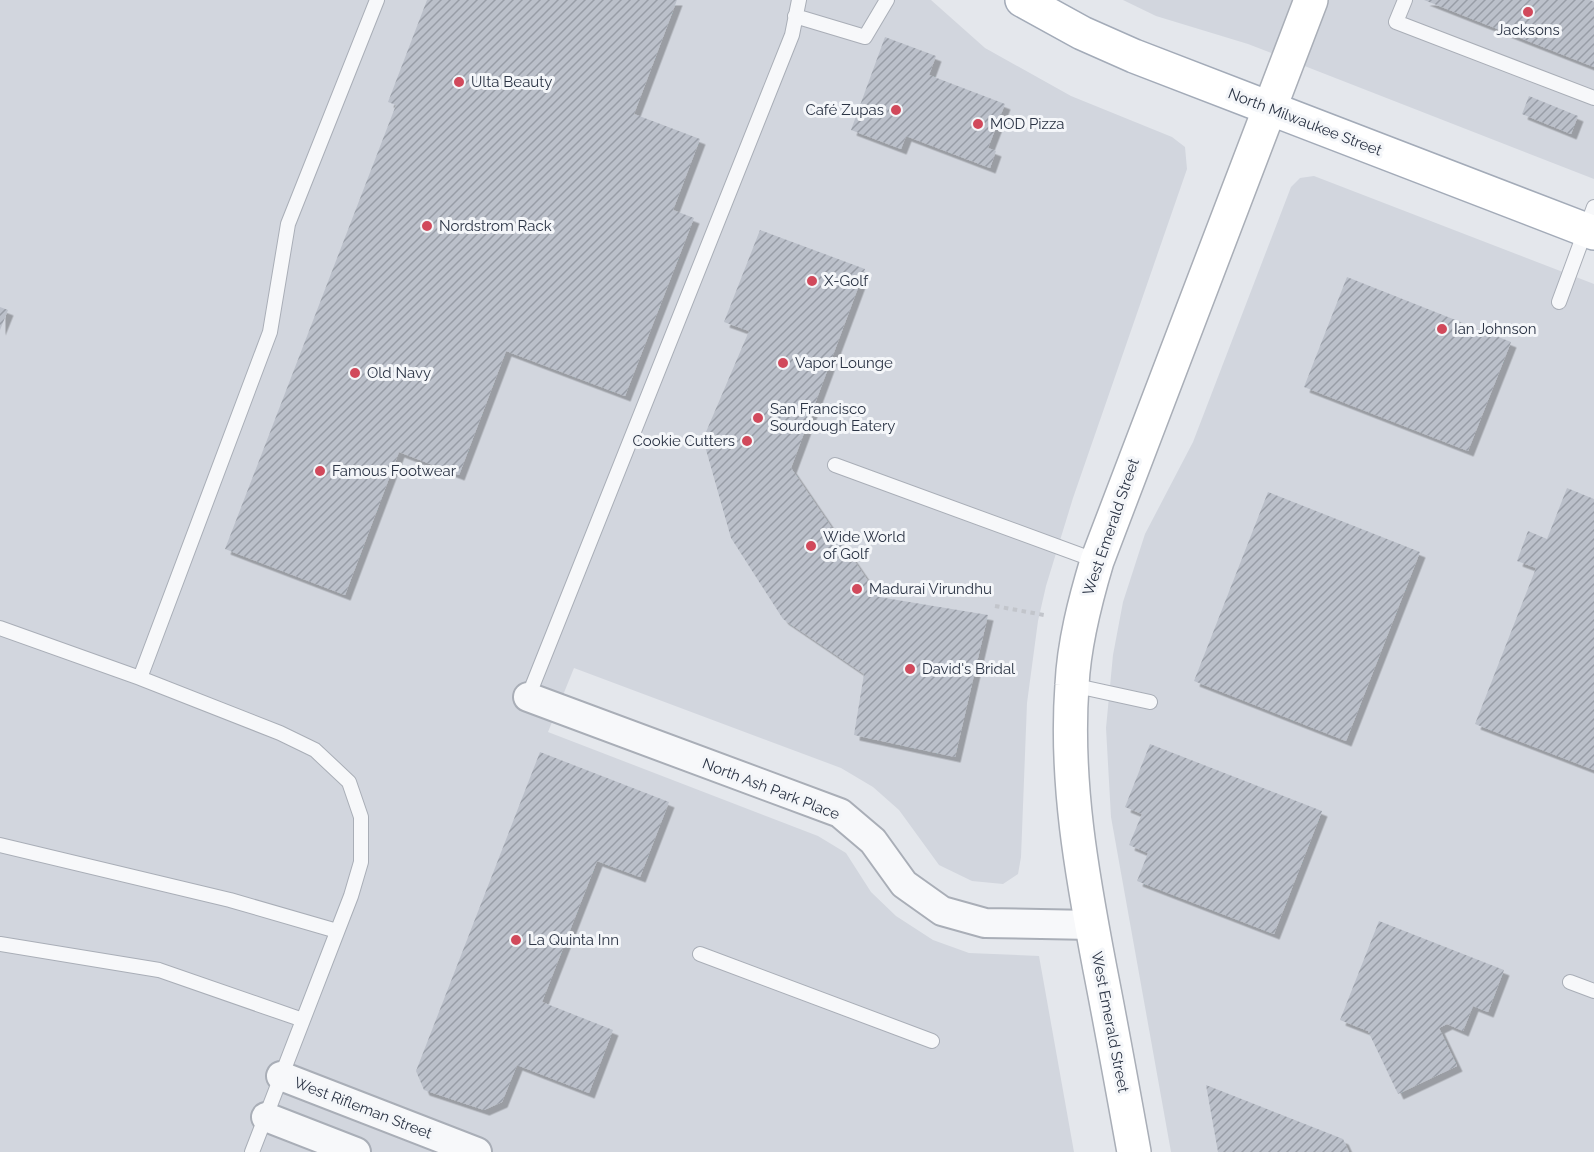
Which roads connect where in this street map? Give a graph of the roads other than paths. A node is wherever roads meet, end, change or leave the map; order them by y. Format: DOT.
graph roads {
  1 [pos="376,0"];
  2 [pos="799,0"];
  3 [pos="887,0"];
  4 [pos="1022,0"];
  5 [pos="1311,0"];
  6 [pos="1405,0"];
  7 [pos="795,16"];
  8 [pos="1594,98"];
  9 [pos="1269,108"];
  10 [pos="1592,223"];
  11 [pos="1559,302"];
  12 [pos="835,465"];
  13 [pos="1097,561"];
  14 [pos="0,628"];
  15 [pos="140,678"];
  16 [pos="1072,685"];
  17 [pos="528,697"];
  18 [pos="1150,702"];
  19 [pos="0,846"];
  20 [pos="1092,925"];
  21 [pos="337,931"];
  22 [pos="0,944"];
  23 [pos="700,954"];
  24 [pos="1570,982"];
  25 [pos="1594,991"];
  26 [pos="303,1020"];
  27 [pos="932,1041"];
  28 [pos="281,1076"];
  29 [pos="266,1117"];
  30 [pos="252,1152"];
  31 [pos="356,1152"];
  32 [pos="477,1152"];
  33 [pos="1134,1152"];
  1 -- 15 [label="lane"];
  2 -- 7 [label="lane"];
  3 -- 7 [label="lane"];
  4 -- 9 [label="main road, North Milwaukee Street"];
  5 -- 9 [label="main road, West Emerald Street"];
  6 -- 8 [label="lane"];
  7 -- 17 [label="lane"];
  9 -- 10 [label="main road, North Milwaukee Street"];
  9 -- 13 [label="main road, West Emerald Street"];
  10 -- 11 [label="lane"];
  12 -- 13 [label="lane"];
  13 -- 16 [label="main road, West Emerald Street"];
  14 -- 15 [label="lane"];
  15 -- 21 [label="lane"];
  16 -- 18 [label="lane"];
  16 -- 20 [label="main road, West Emerald Street"];
  17 -- 20 [label="street, North Ash Park Place"];
  19 -- 21 [label="lane"];
  20 -- 33 [label="main road, West Emerald Street"];
  21 -- 26 [label="lane"];
  22 -- 26 [label="lane"];
  23 -- 27 [label="lane"];
  24 -- 25 [label="lane"];
  26 -- 28 [label="lane"];
  28 -- 29 [label="lane"];
  28 -- 32 [label="street, West Rifleman Street"];
  29 -- 30 [label="lane"];
  29 -- 31 [label="street"];
}
